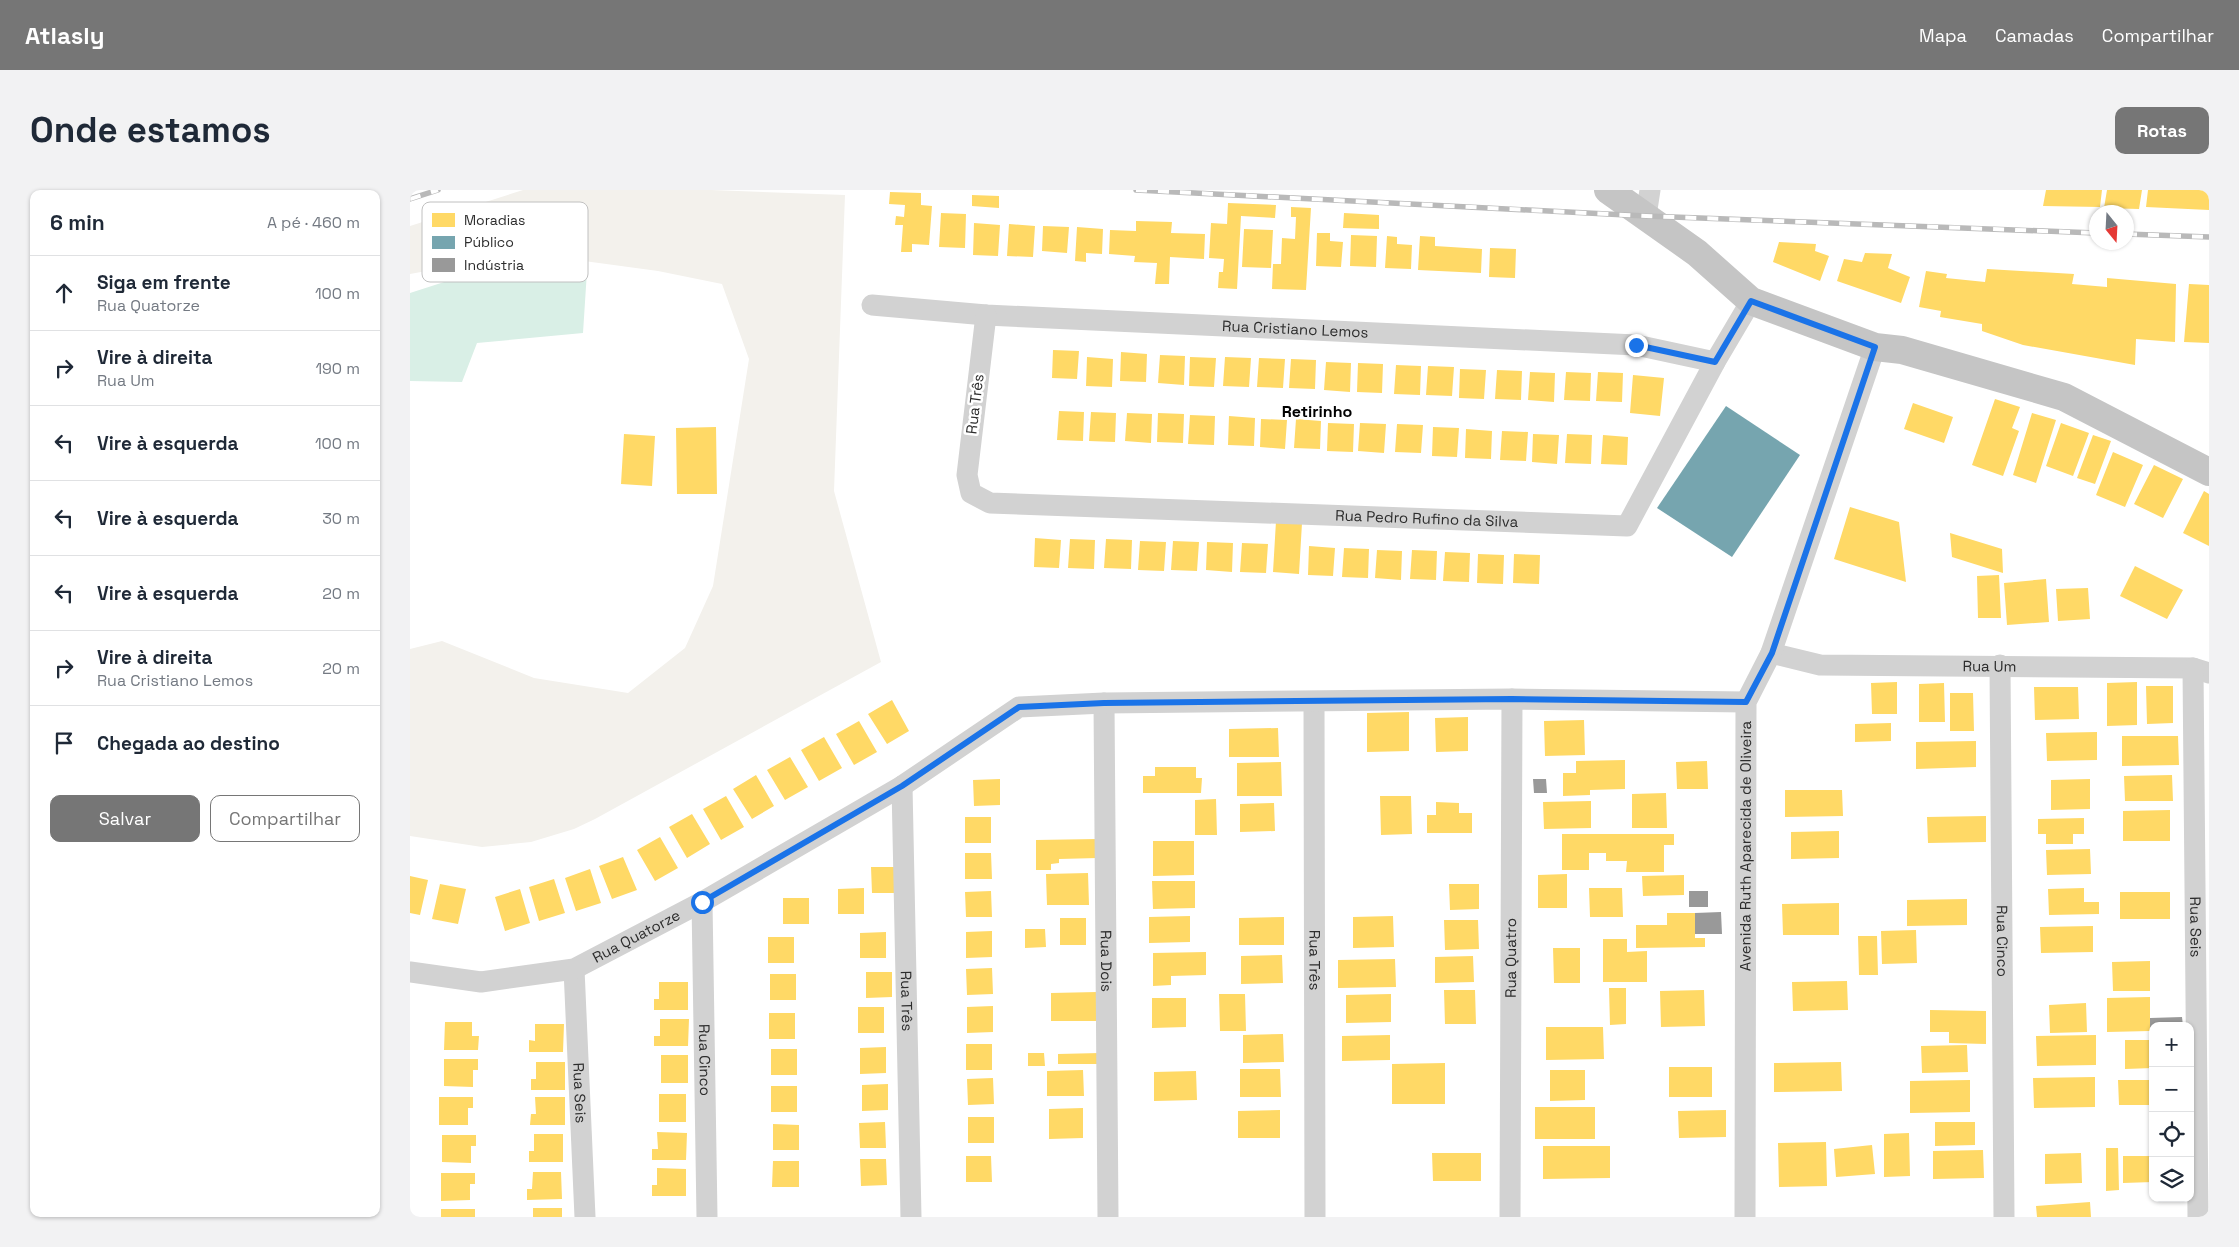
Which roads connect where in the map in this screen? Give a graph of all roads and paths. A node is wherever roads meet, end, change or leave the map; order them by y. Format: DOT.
graph roads {
  1 [pos="1608,190"];
  2 [pos="1650,190"];
  3 [pos="1646,216"];
  4 [pos="1751,301"];
  5 [pos="872,305"];
  6 [pos="986,314"];
  7 [pos="1875,347"];
  8 [pos="1715,362"];
  9 [pos="2209,472"];
  10 [pos="971,493"];
  11 [pos="1772,653"];
  12 [pos="2000,665"];
  13 [pos="2201,670"];
  14 [pos="1512,699"];
  15 [pos="1314,702"];
  16 [pos="1746,702"];
  17 [pos="1104,703"];
  18 [pos="902,786"];
  19 [pos="702,902"];
  20 [pos="574,969"];
  21 [pos="410,972"];
  22 [pos="585,1217"];
  23 [pos="707,1217"];
  24 [pos="911,1217"];
  25 [pos="1108,1217"];
  26 [pos="1315,1217"];
  27 [pos="1510,1217"];
  28 [pos="1745,1217"];
  29 [pos="2004,1217"];
  30 [pos="2198,1217"];
  1 -- 3 [label="main road"];
  2 -- 3 [label="street"];
  3 -- 4 [label="main road"];
  4 -- 7 [label="main road"];
  4 -- 8 [label="street, Rua Pedro Rufino da Silva"];
  5 -- 6 [label="street, Rua Cristiano Lemos"];
  6 -- 8 [label="street, Rua Cristiano Lemos"];
  6 -- 10 [label="street, Rua Três"];
  7 -- 9 [label="main road"];
  7 -- 11 [label="street, Avenida Ruth Aparecida de Oliveira"];
  8 -- 10 [label="street, Rua Pedro Rufino da Silva"];
  11 -- 12 [label="street, Rua Um"];
  11 -- 16 [label="street, Avenida Ruth Aparecida de Oliveira"];
  12 -- 13 [label="street, Rua Um"];
  12 -- 29 [label="street, Rua Cinco"];
  13 -- 30 [label="street, Rua Seis"];
  14 -- 15 [label="street"];
  14 -- 16 [label="street"];
  14 -- 27 [label="street, Rua Quatro"];
  15 -- 17 [label="street"];
  15 -- 26 [label="street, Rua Três"];
  16 -- 28 [label="street, Avenida Ruth Aparecida de Oliveira"];
  17 -- 18 [label="street, Rua Quatorze"];
  17 -- 25 [label="street, Rua Dois"];
  18 -- 19 [label="street, Rua Quatorze"];
  18 -- 24 [label="street, Rua Três"];
  19 -- 20 [label="street, Rua Quatorze"];
  19 -- 23 [label="street, Rua Cinco"];
  20 -- 21 [label="street, Rua Quatorze"];
  20 -- 22 [label="street, Rua Seis"];
}
